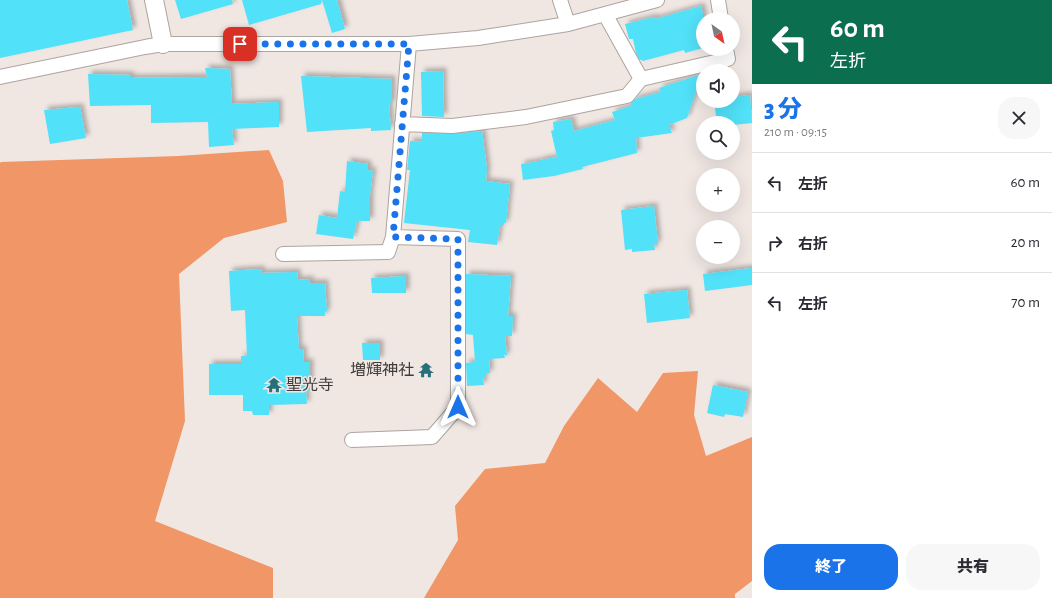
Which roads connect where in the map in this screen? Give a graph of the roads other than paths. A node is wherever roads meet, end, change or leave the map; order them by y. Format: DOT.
graph roads {
  1 [pos="154,0"];
  2 [pos="560,0"];
  3 [pos="657,0"];
  4 [pos="718,0"];
  5 [pos="720,12"];
  6 [pos="605,14"];
  7 [pos="568,24"];
  8 [pos="163,44"];
  9 [pos="409,44"];
  10 [pos="727,56"];
  11 [pos="0,77"];
  12 [pos="641,79"];
  13 [pos="402,124"];
  14 [pos="393,237"];
  15 [pos="282,254"];
  16 [pos="352,440"];
  1 -- 8 [label="street"];
  2 -- 7 [label="street"];
  3 -- 6 [label="street"];
  4 -- 5 [label="street"];
  6 -- 7 [label="street"];
  6 -- 12 [label="street"];
  7 -- 9 [label="street"];
  8 -- 9 [label="street"];
  8 -- 11 [label="street"];
  9 -- 13 [label="street"];
  10 -- 12 [label="street"];
  12 -- 13 [label="street"];
  13 -- 14 [label="street"];
  14 -- 15 [label="street"];
  14 -- 16 [label="street"];
}
